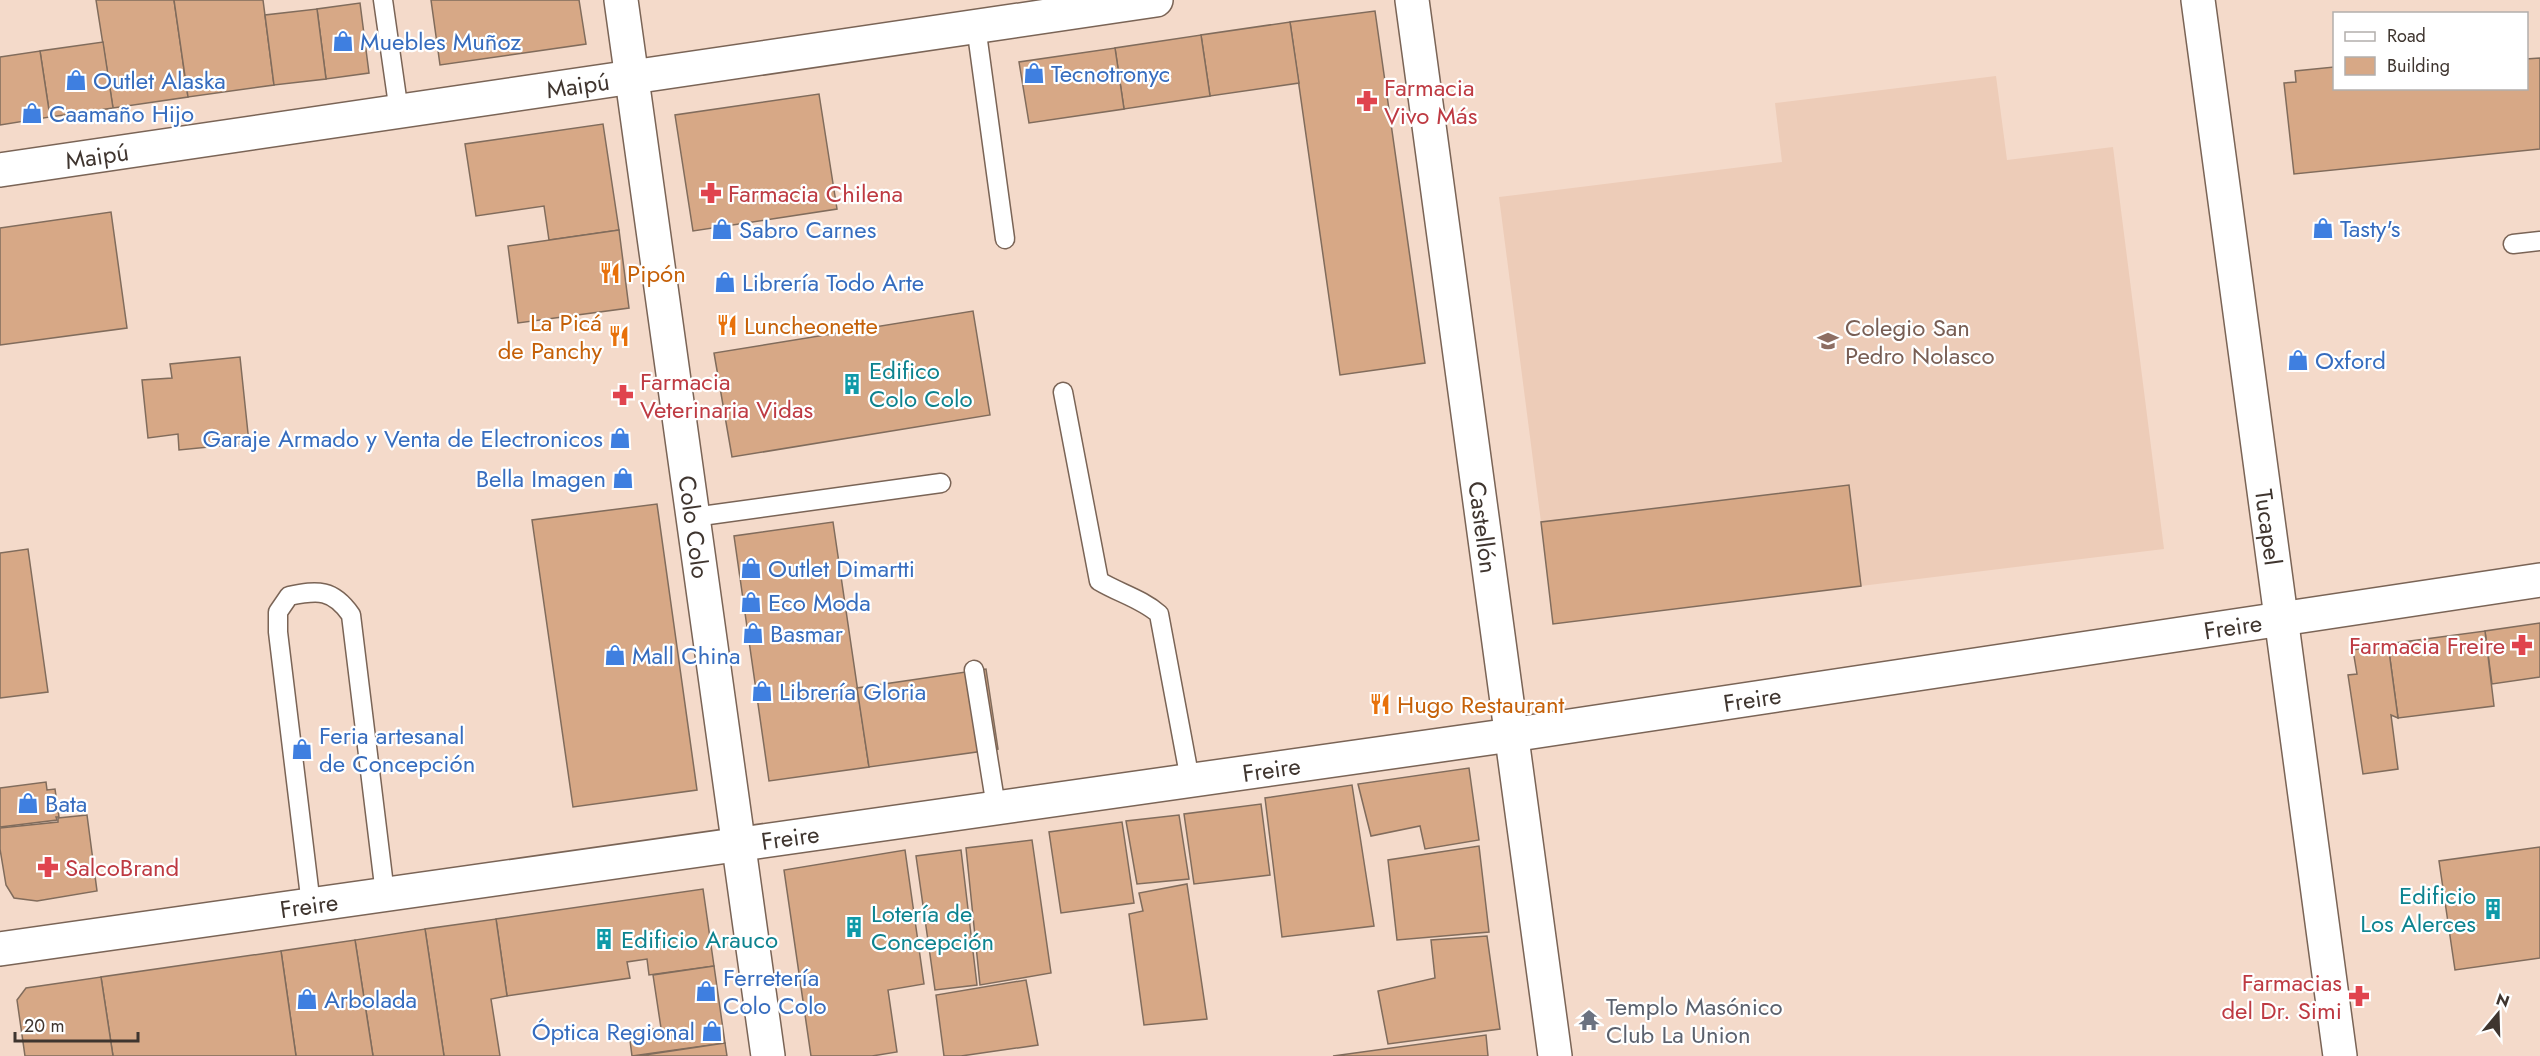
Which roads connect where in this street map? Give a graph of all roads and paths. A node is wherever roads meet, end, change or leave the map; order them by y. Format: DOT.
graph roads {
  1 [pos="382,0"];
  2 [pos="621,0"];
  3 [pos="1156,0"];
  4 [pos="1412,0"];
  5 [pos="2198,0"];
  6 [pos="976,27"];
  7 [pos="632,77"];
  8 [pos="399,112"];
  9 [pos="0,170"];
  10 [pos="1005,239"];
  11 [pos="2540,241"];
  12 [pos="2513,244"];
  13 [pos="1064,392"];
  14 [pos="941,483"];
  15 [pos="694,517"];
  16 [pos="2540,580"];
  17 [pos="2281,619"];
  18 [pos="974,670"];
  19 [pos="1511,735"];
  20 [pos="1190,780"];
  21 [pos="996,807"];
  22 [pos="738,844"];
  23 [pos="385,894"];
  24 [pos="311,905"];
  25 [pos="0,949"];
  26 [pos="768,1056"];
  27 [pos="1555,1056"];
  28 [pos="2340,1056"];
  1 -- 8 [label="lane"];
  2 -- 7 [label="main road, Colo Colo"];
  3 -- 6 [label="main road, Maipú"];
  4 -- 19 [label="main road, Castellón"];
  5 -- 17 [label="main road, Tucapel"];
  6 -- 7 [label="main road, Maipú"];
  6 -- 10 [label="lane"];
  7 -- 8 [label="main road, Maipú"];
  7 -- 15 [label="main road, Colo Colo"];
  8 -- 9 [label="main road, Maipú"];
  11 -- 12 [label="lane"];
  13 -- 20 [label="lane"];
  14 -- 15 [label="lane"];
  15 -- 22 [label="main road, Colo Colo"];
  16 -- 17 [label="main road, Freire"];
  17 -- 19 [label="main road, Freire"];
  17 -- 28 [label="main road, Tucapel"];
  18 -- 21 [label="lane"];
  19 -- 20 [label="main road, Freire"];
  19 -- 27 [label="main road, Castellón"];
  20 -- 21 [label="main road, Freire"];
  21 -- 22 [label="main road, Freire"];
  22 -- 23 [label="main road, Freire"];
  22 -- 26 [label="main road, Colo Colo"];
  23 -- 24 [label="main road, Freire"];
  23 -- 24 [label="lane"];
  24 -- 25 [label="main road, Freire"];
}
